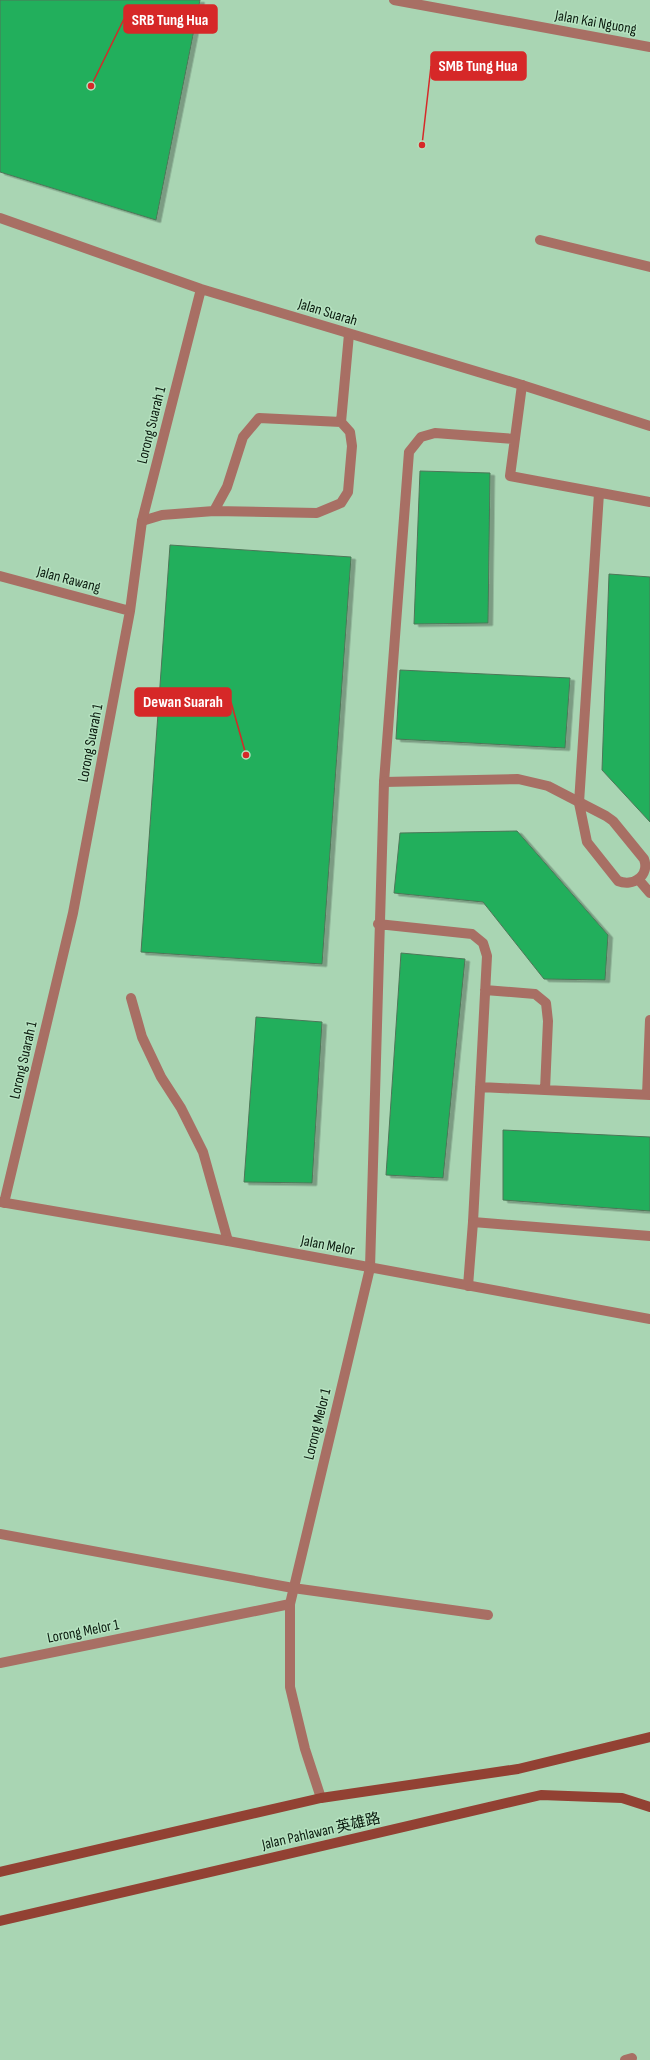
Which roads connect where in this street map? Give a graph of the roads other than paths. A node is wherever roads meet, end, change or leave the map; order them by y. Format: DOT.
graph roads {
  1 [pos="394,0"];
  2 [pos="650,47"];
  3 [pos="0,218"];
  4 [pos="540,240"];
  5 [pos="650,266"];
  6 [pos="201,289"];
  7 [pos="350,334"];
  8 [pos="522,385"];
  9 [pos="341,422"];
  10 [pos="650,426"];
  11 [pos="515,439"];
  12 [pos="600,493"];
  13 [pos="650,502"];
  14 [pos="214,511"];
  15 [pos="142,521"];
  16 [pos="0,576"];
  17 [pos="130,611"];
  18 [pos="384,782"];
  19 [pos="579,803"];
  20 [pos="638,879"];
  21 [pos="650,893"];
  22 [pos="378,924"];
  23 [pos="485,990"];
  24 [pos="131,998"];
  25 [pos="650,1020"];
  26 [pos="650,1037"];
  27 [pos="480,1087"];
  28 [pos="545,1090"];
  29 [pos="648,1095"];
  30 [pos="2,1202"];
  31 [pos="473,1222"];
  32 [pos="650,1236"];
  33 [pos="228,1241"];
  34 [pos="370,1268"];
  35 [pos="468,1286"];
  36 [pos="650,1319"];
  37 [pos="0,1534"];
  38 [pos="293,1588"];
  39 [pos="290,1604"];
  40 [pos="488,1615"];
  41 [pos="0,1663"];
  42 [pos="650,1737"];
  43 [pos="321,1798"];
  44 [pos="650,1807"];
  45 [pos="0,1872"];
  46 [pos="0,1921"];
  1 -- 2 [label="street, Jalan Kai Nguong"];
  3 -- 6 [label="street, Jalan Suarah"];
  4 -- 5 [label="street"];
  6 -- 7 [label="street, Jalan Suarah"];
  6 -- 15 [label="street, Lorong Suarah 1"];
  7 -- 8 [label="street, Jalan Suarah"];
  7 -- 9 [label="street"];
  8 -- 10 [label="street, Jalan Suarah"];
  8 -- 11 [label="street"];
  9 -- 14 [label="street"];
  9 -- 14 [label="street"];
  11 -- 12 [label="street"];
  11 -- 18 [label="street, Lorong Melor 1"];
  12 -- 13 [label="street"];
  12 -- 19 [label="street"];
  14 -- 15 [label="street"];
  15 -- 17 [label="street, Lorong Suarah 1"];
  16 -- 17 [label="street, Jalan Rawang"];
  17 -- 30 [label="street, Lorong Suarah 1"];
  18 -- 19 [label="street"];
  18 -- 22 [label="street, Lorong Melor 1"];
  19 -- 20 [label="street"];
  19 -- 20 [label="street"];
  20 -- 21 [label="street"];
  22 -- 23 [label="street"];
  22 -- 34 [label="street, Lorong Melor 1"];
  23 -- 27 [label="street"];
  23 -- 28 [label="street"];
  24 -- 33 [label="street"];
  25 -- 26 [label="street"];
  26 -- 29 [label="street"];
  27 -- 28 [label="street"];
  27 -- 31 [label="street"];
  28 -- 29 [label="street"];
  30 -- 33 [label="street, Jalan Melor"];
  31 -- 32 [label="street"];
  31 -- 35 [label="street"];
  33 -- 34 [label="street, Jalan Melor"];
  34 -- 35 [label="street, Jalan Melor"];
  34 -- 38 [label="street, Lorong Melor 1"];
  35 -- 36 [label="street, Jalan Melor"];
  37 -- 38 [label="street"];
  38 -- 39 [label="street, Lorong Melor 1"];
  38 -- 40 [label="street"];
  39 -- 41 [label="street, Lorong Melor 1"];
  39 -- 43 [label="street, Lorong Melor 1"];
  42 -- 43 [label="main road, Jalan Pahlawan 英雄路"];
  43 -- 45 [label="main road, Jalan Pahlawan 英雄路"];
  44 -- 46 [label="main road, Jalan Pahlawan 英雄路"];
}
